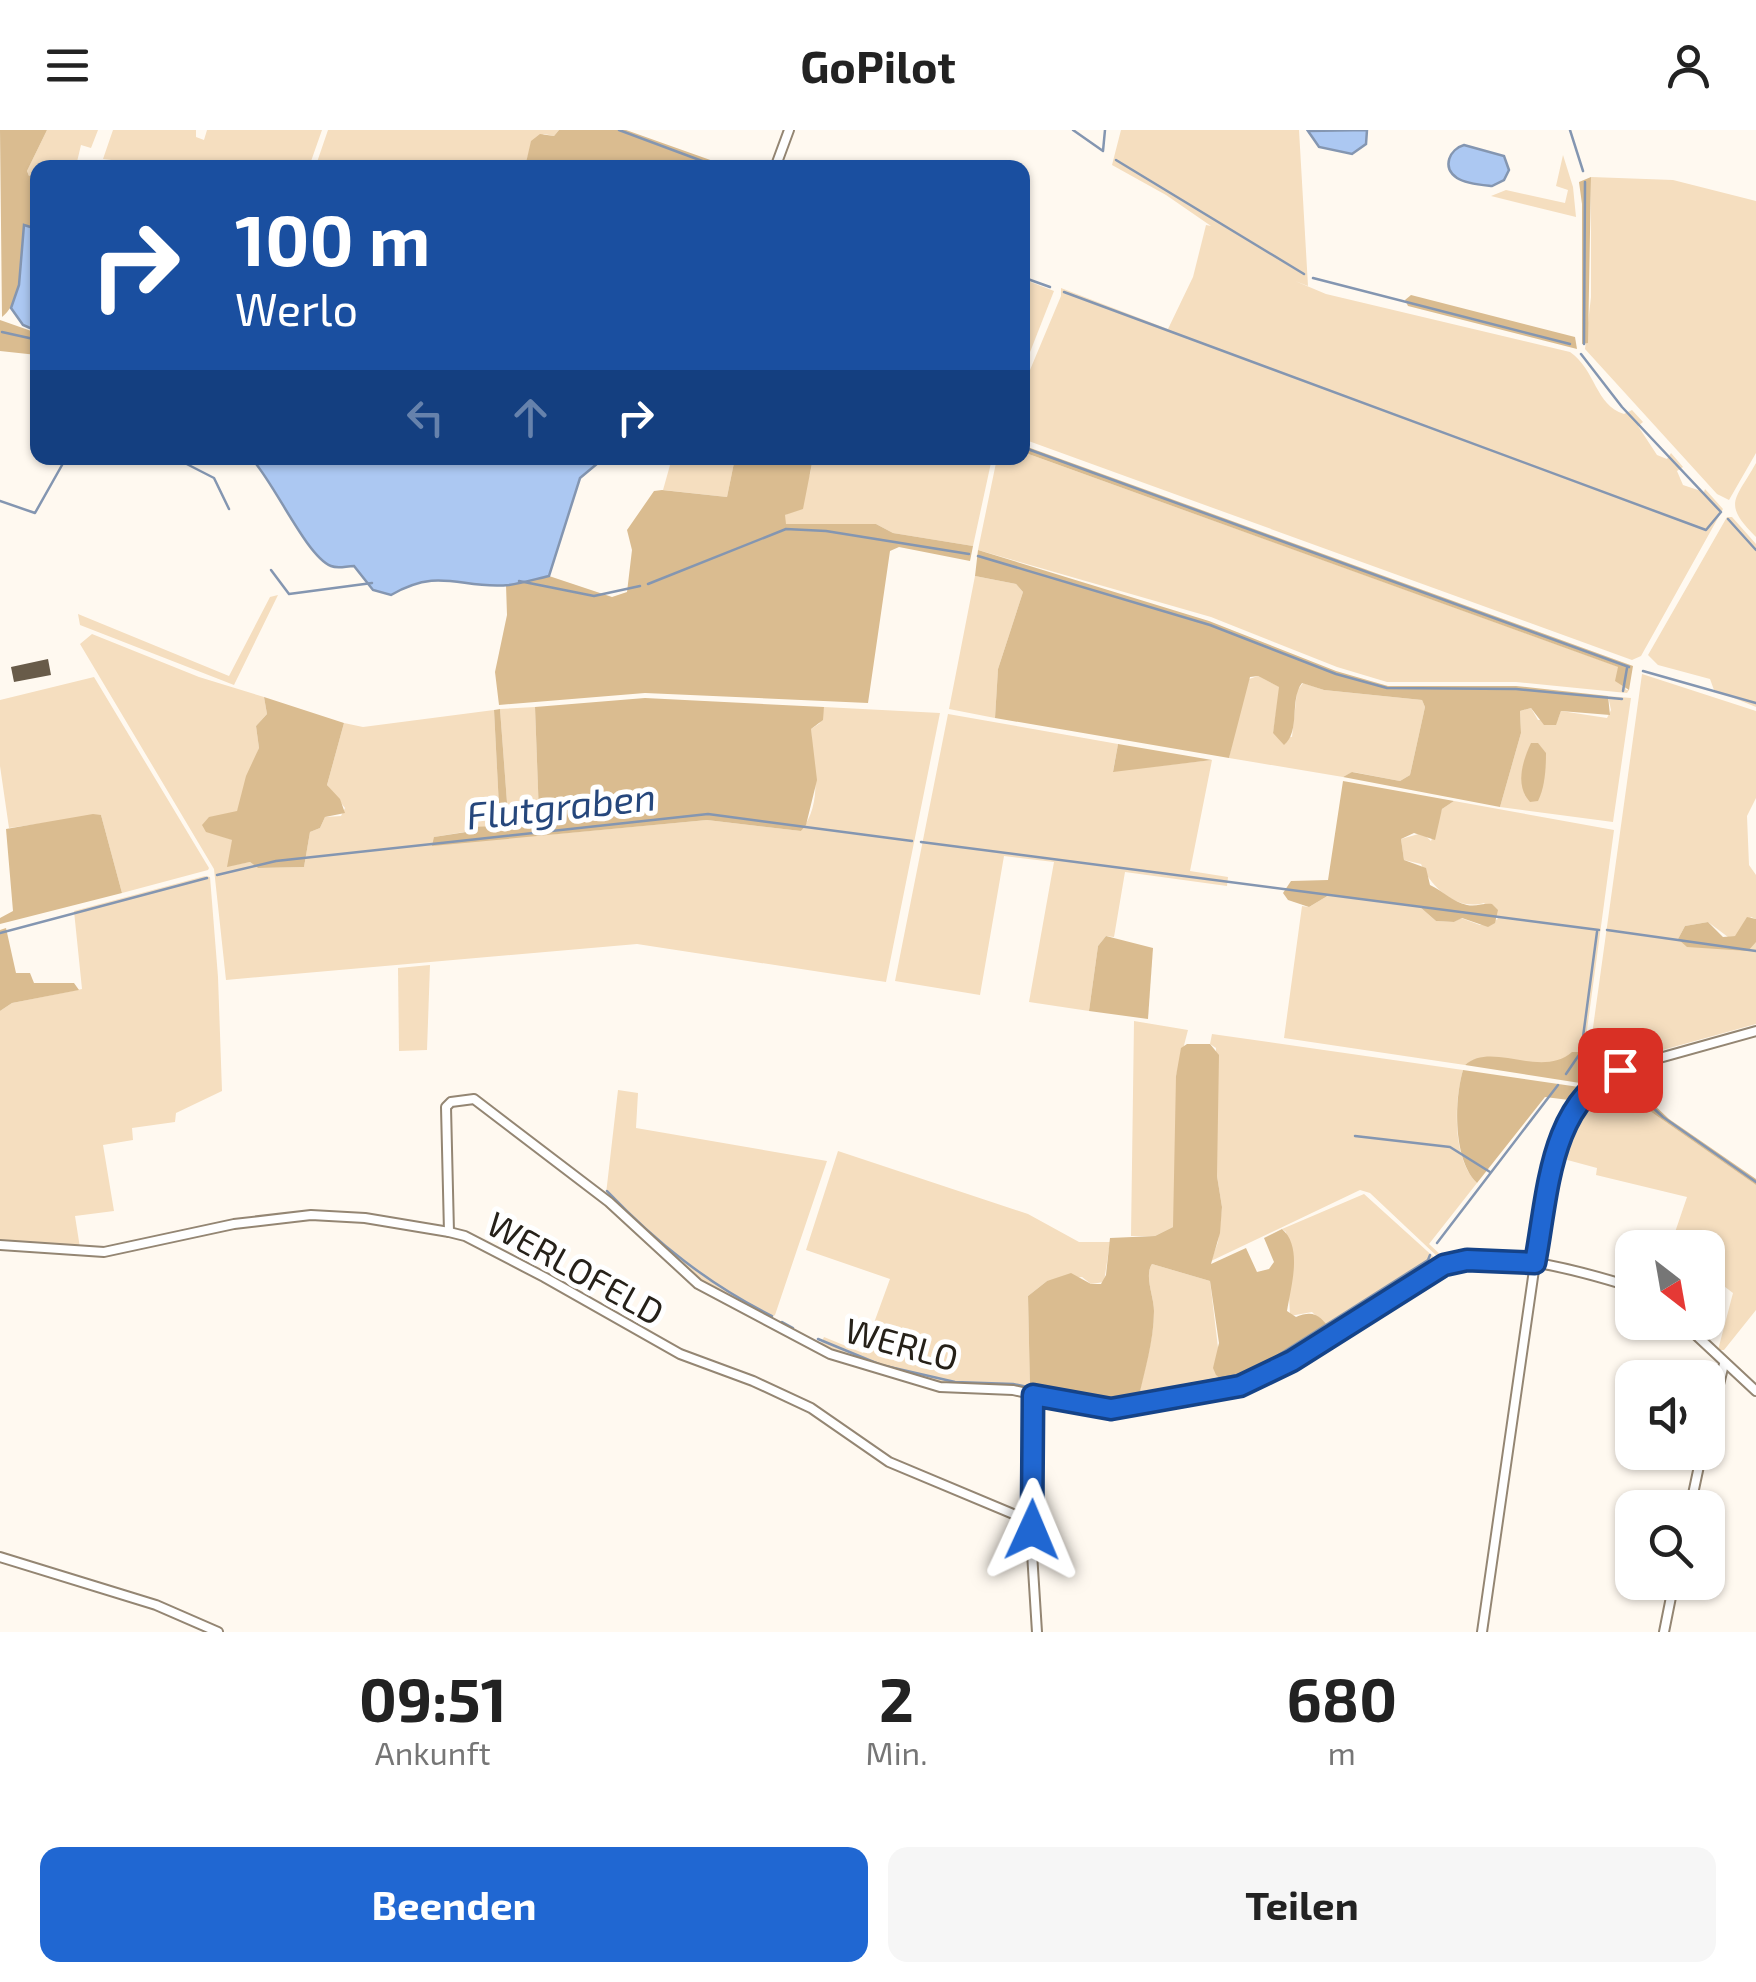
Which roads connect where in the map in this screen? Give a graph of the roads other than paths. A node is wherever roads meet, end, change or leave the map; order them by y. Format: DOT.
graph roads {
  1 [pos="789,130"];
  2 [pos="778,160"];
  3 [pos="1756,1031"];
  4 [pos="449,1232"];
  5 [pos="0,1245"];
  6 [pos="1535,1263"];
  7 [pos="1615,1283"];
  8 [pos="1700,1340"];
  9 [pos="1720,1360"];
  10 [pos="1725,1365"];
  11 [pos="1756,1391"];
  12 [pos="1033,1395"];
  13 [pos="1030,1521"];
  14 [pos="0,1557"];
  15 [pos="1670,1600"];
  16 [pos="218,1632"];
  17 [pos="1037,1632"];
  18 [pos="1482,1632"];
  19 [pos="1664,1632"];
  1 -- 2 [label="street"];
  3 -- 6 [label="street"];
  4 -- 5 [label="street, WERLOFELD"];
  4 -- 12 [label="street, WERLO"];
  4 -- 13 [label="street, WERLOFELD"];
  6 -- 7 [label="street, WERLO"];
  6 -- 12 [label="street, WERLO"];
  6 -- 18 [label="street"];
  8 -- 9 [label="street"];
  10 -- 11 [label="street"];
  12 -- 13 [label="street"];
  13 -- 17 [label="street"];
  14 -- 16 [label="street"];
  15 -- 19 [label="street"];
}
